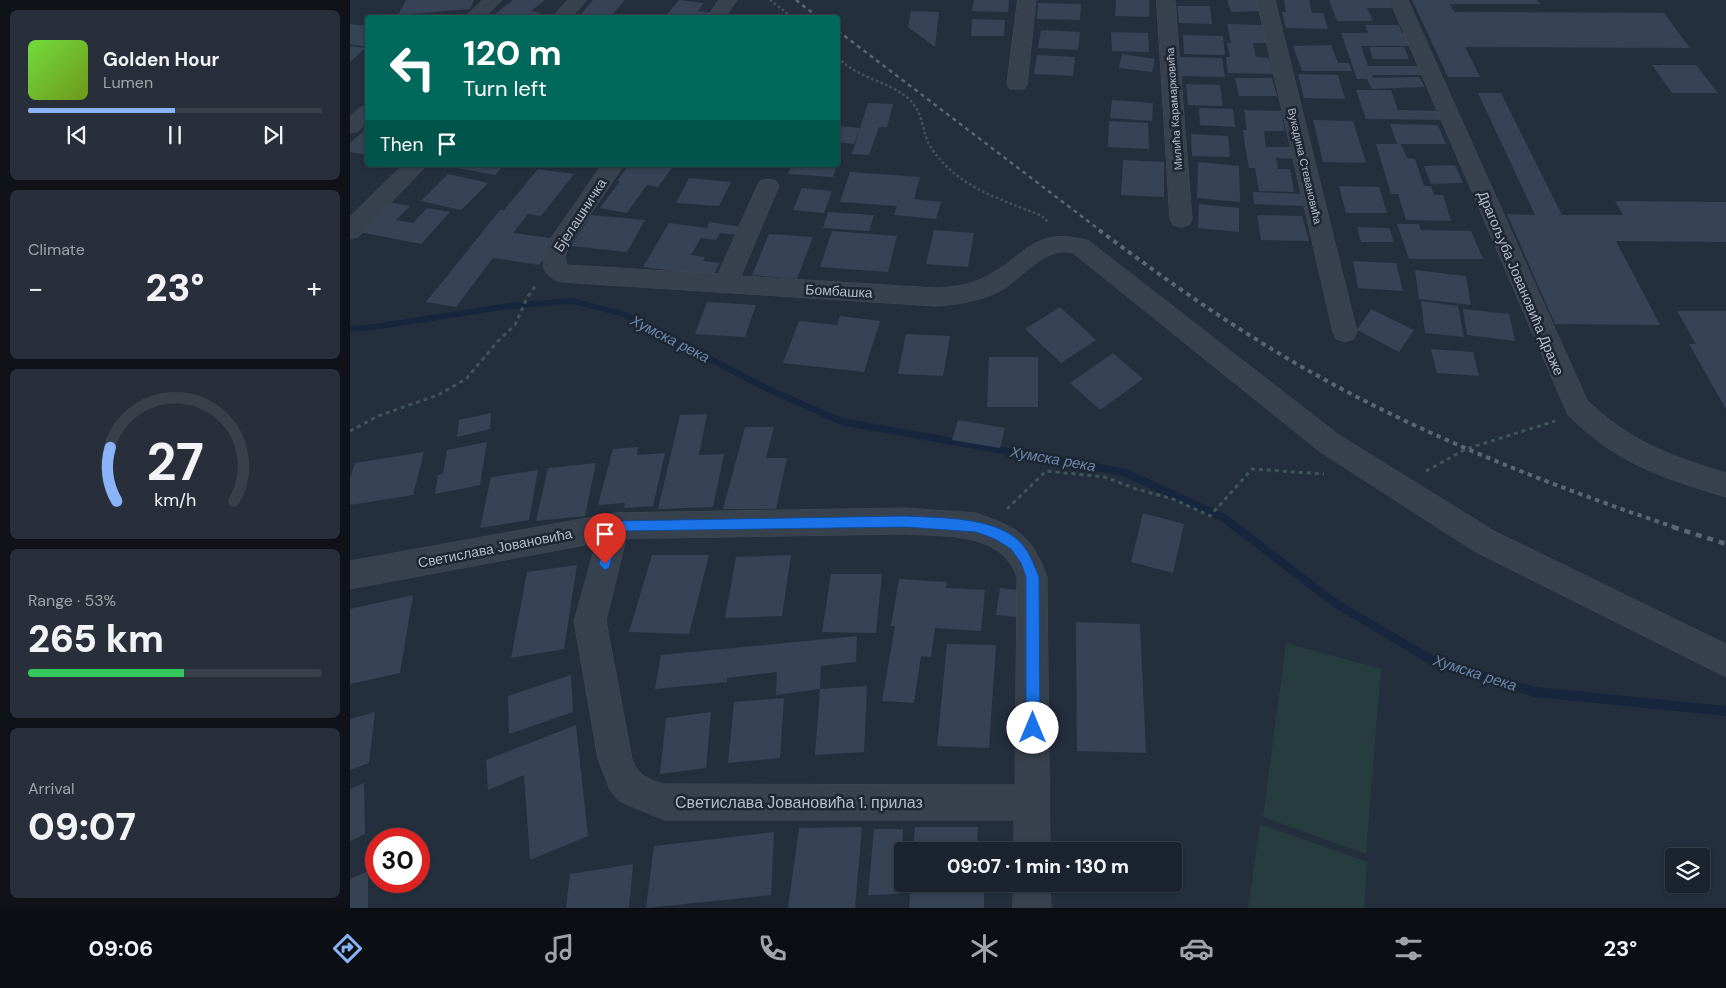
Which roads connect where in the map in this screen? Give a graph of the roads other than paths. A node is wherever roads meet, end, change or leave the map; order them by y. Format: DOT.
graph roads {
  1 [pos="493,0"];
  2 [pos="578,0"];
  3 [pos="728,0"];
  4 [pos="1026,0"];
  5 [pos="1166,0"];
  6 [pos="1266,0"];
  7 [pos="1399,0"];
  8 [pos="476,15"];
  9 [pos="564,15"];
  10 [pos="718,15"];
  11 [pos="1017,85"];
  12 [pos="365,114"];
  13 [pos="350,127"];
  14 [pos="414,167"];
  15 [pos="612,167"];
  16 [pos="768,186"];
  17 [pos="1181,219"];
  18 [pos="350,231"];
  19 [pos="554,267"];
  20 [pos="726,284"];
  21 [pos="1345,332"];
  22 [pos="1726,485"];
  23 [pos="615,526"];
  24 [pos="350,575"];
  25 [pos="1726,661"];
  26 [pos="1033,802"];
  27 [pos="1032,842"];
  28 [pos="1032,892"];
  29 [pos="1032,908"];
  1 -- 8 [label="street"];
  2 -- 9 [label="street"];
  3 -- 10 [label="street"];
  4 -- 11 [label="street"];
  5 -- 17 [label="street, Милића Карамарковића"];
  6 -- 21 [label="street, Вукадина Стевановића"];
  7 -- 22 [label="street, Драгољуба Јовановића Драже"];
  12 -- 13 [label="street"];
  14 -- 18 [label="street"];
  15 -- 19 [label="street, Бјелашничка"];
  16 -- 20 [label="street"];
  19 -- 20 [label="street, Бомбашка"];
  20 -- 25 [label="street, Бомбашка"];
  23 -- 24 [label="street, Светислава Јовановића"];
  23 -- 26 [label="street, Светислава Јовановића"];
  23 -- 26 [label="street, Светислава Јовановића 1. прилаз"];
  26 -- 27 [label="street, Светислава Јовановића"];
  28 -- 29 [label="street"];
}
